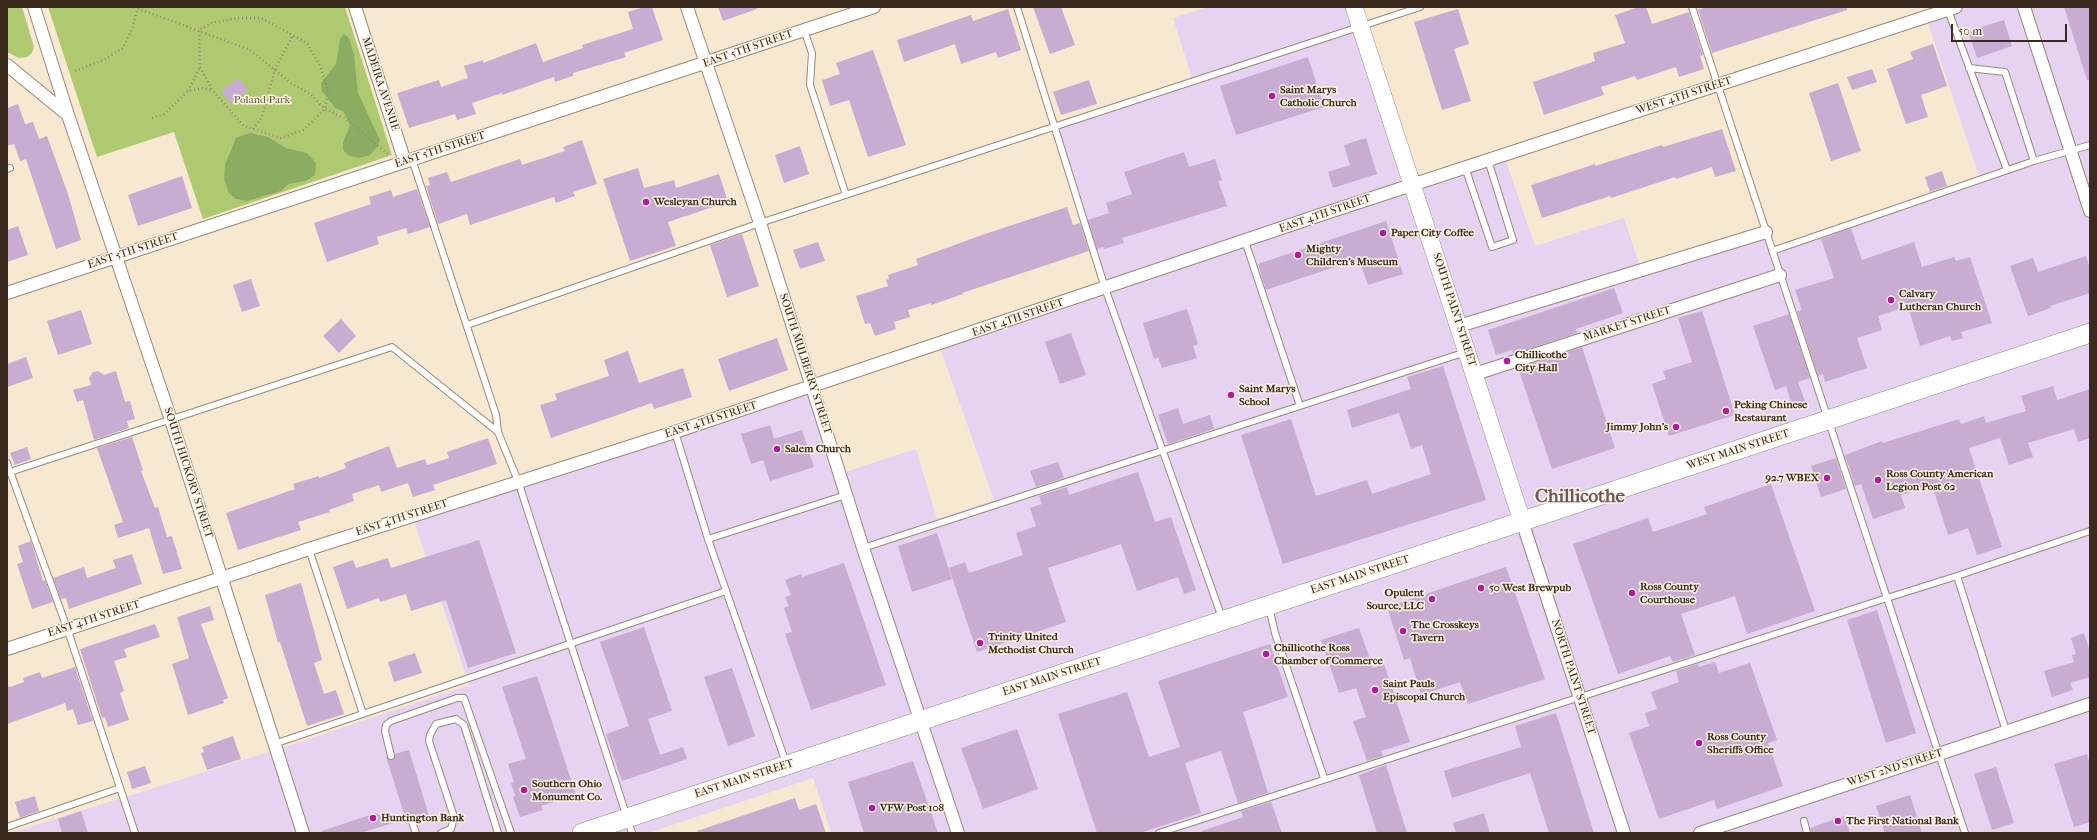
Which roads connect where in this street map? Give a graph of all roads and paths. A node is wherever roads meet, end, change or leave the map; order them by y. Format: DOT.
graph roads {
  1 [pos="34,7"];
  2 [pos="134,7"];
  3 [pos="356,7"];
  4 [pos="687,7"];
  5 [pos="874,7"];
  6 [pos="1017,7"];
  7 [pos="1354,7"];
  8 [pos="1420,7"];
  9 [pos="1692,7"];
  10 [pos="2024,7"];
  11 [pos="138,8"];
  12 [pos="1952,8"];
  13 [pos="1361,26"];
  14 [pos="199,30"];
  15 [pos="804,30"];
  16 [pos="293,35"];
  17 [pos="706,63"];
  18 [pos="7,65"];
  19 [pos="200,67"];
  20 [pos="1969,68"];
  21 [pos="275,69"];
  22 [pos="75,71"];
  23 [pos="1718,85"];
  24 [pos="212,90"];
  25 [pos="188,91"];
  26 [pos="325,109"];
  27 [pos="68,115"];
  28 [pos="152,118"];
  29 [pos="1054,126"];
  30 [pos="253,129"];
  31 [pos="2090,145"];
  32 [pos="2071,152"];
  33 [pos="1488,160"];
  34 [pos="409,161"];
  35 [pos="2034,161"];
  36 [pos="1465,167"];
  37 [pos="2007,170"];
  38 [pos="1413,185"];
  39 [pos="846,195"];
  40 [pos="2090,211"];
  41 [pos="760,223"];
  42 [pos="1766,232"];
  43 [pos="1245,241"];
  44 [pos="1772,250"];
  45 [pos="116,256"];
  46 [pos="1780,275"];
  47 [pos="1105,288"];
  48 [pos="7,294"];
  49 [pos="467,325"];
  50 [pos="1459,326"];
  51 [pos="2090,333"];
  52 [pos="1467,351"];
  53 [pos="1475,374"];
  54 [pos="812,386"];
  55 [pos="1300,406"];
  56 [pos="171,420"];
  57 [pos="1828,420"];
  58 [pos="498,432"];
  59 [pos="675,432"];
  60 [pos="1163,450"];
  61 [pos="7,463"];
  62 [pos="9,472"];
  63 [pos="518,481"];
  64 [pos="846,495"];
  65 [pos="1522,521"];
  66 [pos="2090,531"];
  67 [pos="708,539"];
  68 [pos="863,548"];
  69 [pos="309,549"];
  70 [pos="1956,576"];
  71 [pos="221,578"];
  72 [pos="726,591"];
  73 [pos="1887,598"];
  74 [pos="1268,606"];
  75 [pos="1223,620"];
  76 [pos="67,628"];
  77 [pos="571,643"];
  78 [pos="7,649"];
  79 [pos="1580,696"];
  80 [pos="2090,704"];
  81 [pos="363,714"];
  82 [pos="921,721"];
  83 [pos="2006,731"];
  84 [pos="274,744"];
  85 [pos="1938,754"];
  86 [pos="391,756"];
  87 [pos="786,765"];
  88 [pos="1324,778"];
  89 [pos="120,788"];
  90 [pos="1804,821"];
  91 [pos="412,822"];
  92 [pos="630,826"];
  93 [pos="7,827"];
  94 [pos="135,833"];
  95 [pos="302,833"];
  96 [pos="416,833"];
  97 [pos="441,833"];
  98 [pos="498,833"];
  99 [pos="511,833"];
  100 [pos="582,833"];
  101 [pos="958,833"];
  102 [pos="1159,833"];
  103 [pos="1624,833"];
  104 [pos="1700,833"];
  105 [pos="1807,833"];
  106 [pos="1965,833"];
  1 -- 27 [label="street, SOUTH HICKORY STREET"];
  2 -- 11 [label="path"];
  3 -- 34 [label="street, MADEIRA AVENUE"];
  4 -- 17 [label="street, SOUTH MULBERRY STREET"];
  5 -- 15 [label="street, EAST 5TH STREET"];
  6 -- 29 [label="lane"];
  7 -- 13 [label="main road, SOUTH PAINT STREET"];
  8 -- 13 [label="lane"];
  9 -- 23 [label="lane"];
  10 -- 32 [label="street"];
  11 -- 14 [label="path"];
  11 -- 22 [label="path"];
  12 -- 20 [label="lane"];
  12 -- 23 [label="street, WEST 4TH STREET"];
  13 -- 29 [label="lane"];
  13 -- 38 [label="main road, SOUTH PAINT STREET"];
  14 -- 16 [label="path"];
  14 -- 19 [label="path"];
  14 -- 21 [label="path"];
  15 -- 17 [label="street, EAST 5TH STREET"];
  15 -- 39 [label="lane"];
  16 -- 21 [label="path"];
  16 -- 26 [label="path"];
  17 -- 34 [label="street, EAST 5TH STREET"];
  17 -- 41 [label="street, SOUTH MULBERRY STREET"];
  18 -- 27 [label="street"];
  19 -- 24 [label="path"];
  19 -- 25 [label="path"];
  20 -- 35 [label="lane"];
  20 -- 37 [label="lane"];
  21 -- 26 [label="path"];
  21 -- 30 [label="path"];
  23 -- 33 [label="street, WEST 4TH STREET"];
  23 -- 42 [label="lane"];
  24 -- 25 [label="path"];
  24 -- 30 [label="path"];
  25 -- 28 [label="path"];
  26 -- 30 [label="path"];
  26 -- 34 [label="path"];
  27 -- 45 [label="street, SOUTH HICKORY STREET"];
  29 -- 39 [label="lane"];
  29 -- 47 [label="lane"];
  31 -- 32 [label="lane"];
  32 -- 35 [label="lane"];
  32 -- 40 [label="street"];
  33 -- 36 [label="street, WEST 4TH STREET"];
  33 -- 36 [label="lane"];
  34 -- 45 [label="street, EAST 5TH STREET"];
  34 -- 49 [label="lane"];
  35 -- 37 [label="lane"];
  36 -- 38 [label="street, WEST 4TH STREET"];
  37 -- 44 [label="lane"];
  38 -- 43 [label="street, EAST 4TH STREET"];
  38 -- 50 [label="main road, SOUTH PAINT STREET"];
  39 -- 41 [label="lane"];
  41 -- 49 [label="lane"];
  41 -- 54 [label="street, SOUTH MULBERRY STREET"];
  42 -- 44 [label="lane"];
  42 -- 50 [label="street"];
  43 -- 47 [label="street, EAST 4TH STREET"];
  43 -- 55 [label="lane"];
  44 -- 46 [label="lane"];
  45 -- 48 [label="street, EAST 5TH STREET"];
  45 -- 56 [label="street, SOUTH HICKORY STREET"];
  46 -- 53 [label="street, MARKET STREET"];
  46 -- 57 [label="lane"];
  47 -- 54 [label="street, EAST 4TH STREET"];
  47 -- 60 [label="lane"];
  49 -- 58 [label="lane"];
  50 -- 52 [label="main road, SOUTH PAINT STREET"];
  51 -- 57 [label="main road, WEST MAIN STREET"];
  52 -- 53 [label="main road, SOUTH PAINT STREET"];
  52 -- 55 [label="lane"];
  53 -- 65 [label="main road, SOUTH PAINT STREET"];
  54 -- 59 [label="street, EAST 4TH STREET"];
  54 -- 64 [label="street, SOUTH MULBERRY STREET"];
  55 -- 60 [label="lane"];
  56 -- 58 [label="lane"];
  56 -- 62 [label="lane"];
  56 -- 71 [label="street, SOUTH HICKORY STREET"];
  57 -- 65 [label="main road, WEST MAIN STREET"];
  57 -- 73 [label="lane"];
  58 -- 63 [label="lane"];
  59 -- 63 [label="street, EAST 4TH STREET"];
  59 -- 67 [label="lane"];
  60 -- 68 [label="lane"];
  60 -- 75 [label="lane"];
  61 -- 62 [label="lane"];
  62 -- 76 [label="lane"];
  63 -- 69 [label="street, EAST 4TH STREET"];
  63 -- 77 [label="lane"];
  64 -- 67 [label="lane"];
  64 -- 68 [label="street, SOUTH MULBERRY STREET"];
  65 -- 74 [label="main road, EAST MAIN STREET"];
  65 -- 79 [label="street, NORTH PAINT STREET"];
  66 -- 70 [label="lane"];
  67 -- 72 [label="lane"];
  68 -- 82 [label="street, SOUTH MULBERRY STREET"];
  69 -- 71 [label="street, EAST 4TH STREET"];
  69 -- 81 [label="lane"];
  70 -- 73 [label="lane"];
  70 -- 83 [label="lane"];
  71 -- 76 [label="street, EAST 4TH STREET"];
  71 -- 84 [label="street, SOUTH HICKORY STREET"];
  72 -- 77 [label="lane"];
  72 -- 87 [label="lane"];
  73 -- 79 [label="lane"];
  73 -- 85 [label="lane"];
  74 -- 75 [label="main road, EAST MAIN STREET"];
  74 -- 88 [label="lane"];
  75 -- 82 [label="main road, EAST MAIN STREET"];
  76 -- 78 [label="street, EAST 4TH STREET"];
  76 -- 89 [label="lane"];
  77 -- 81 [label="lane"];
  77 -- 92 [label="lane"];
  79 -- 88 [label="lane"];
  79 -- 103 [label="street, NORTH PAINT STREET"];
  80 -- 83 [label="street, WEST 2ND STREET"];
  81 -- 84 [label="lane"];
  82 -- 87 [label="main road, EAST MAIN STREET"];
  82 -- 101 [label="street, SOUTH MULBERRY STREET"];
  83 -- 85 [label="street, WEST 2ND STREET"];
  84 -- 95 [label="street, SOUTH HICKORY STREET"];
  85 -- 104 [label="street, WEST 2ND STREET"];
  85 -- 106 [label="lane"];
  86 -- 99 [label="lane"];
  87 -- 92 [label="main road, EAST MAIN STREET"];
  88 -- 102 [label="lane"];
  89 -- 93 [label="lane"];
  89 -- 94 [label="lane"];
  90 -- 105 [label="lane"];
  91 -- 96 [label="lane"];
  92 -- 100 [label="main road, EAST MAIN STREET"];
  97 -- 98 [label="lane"];
}
